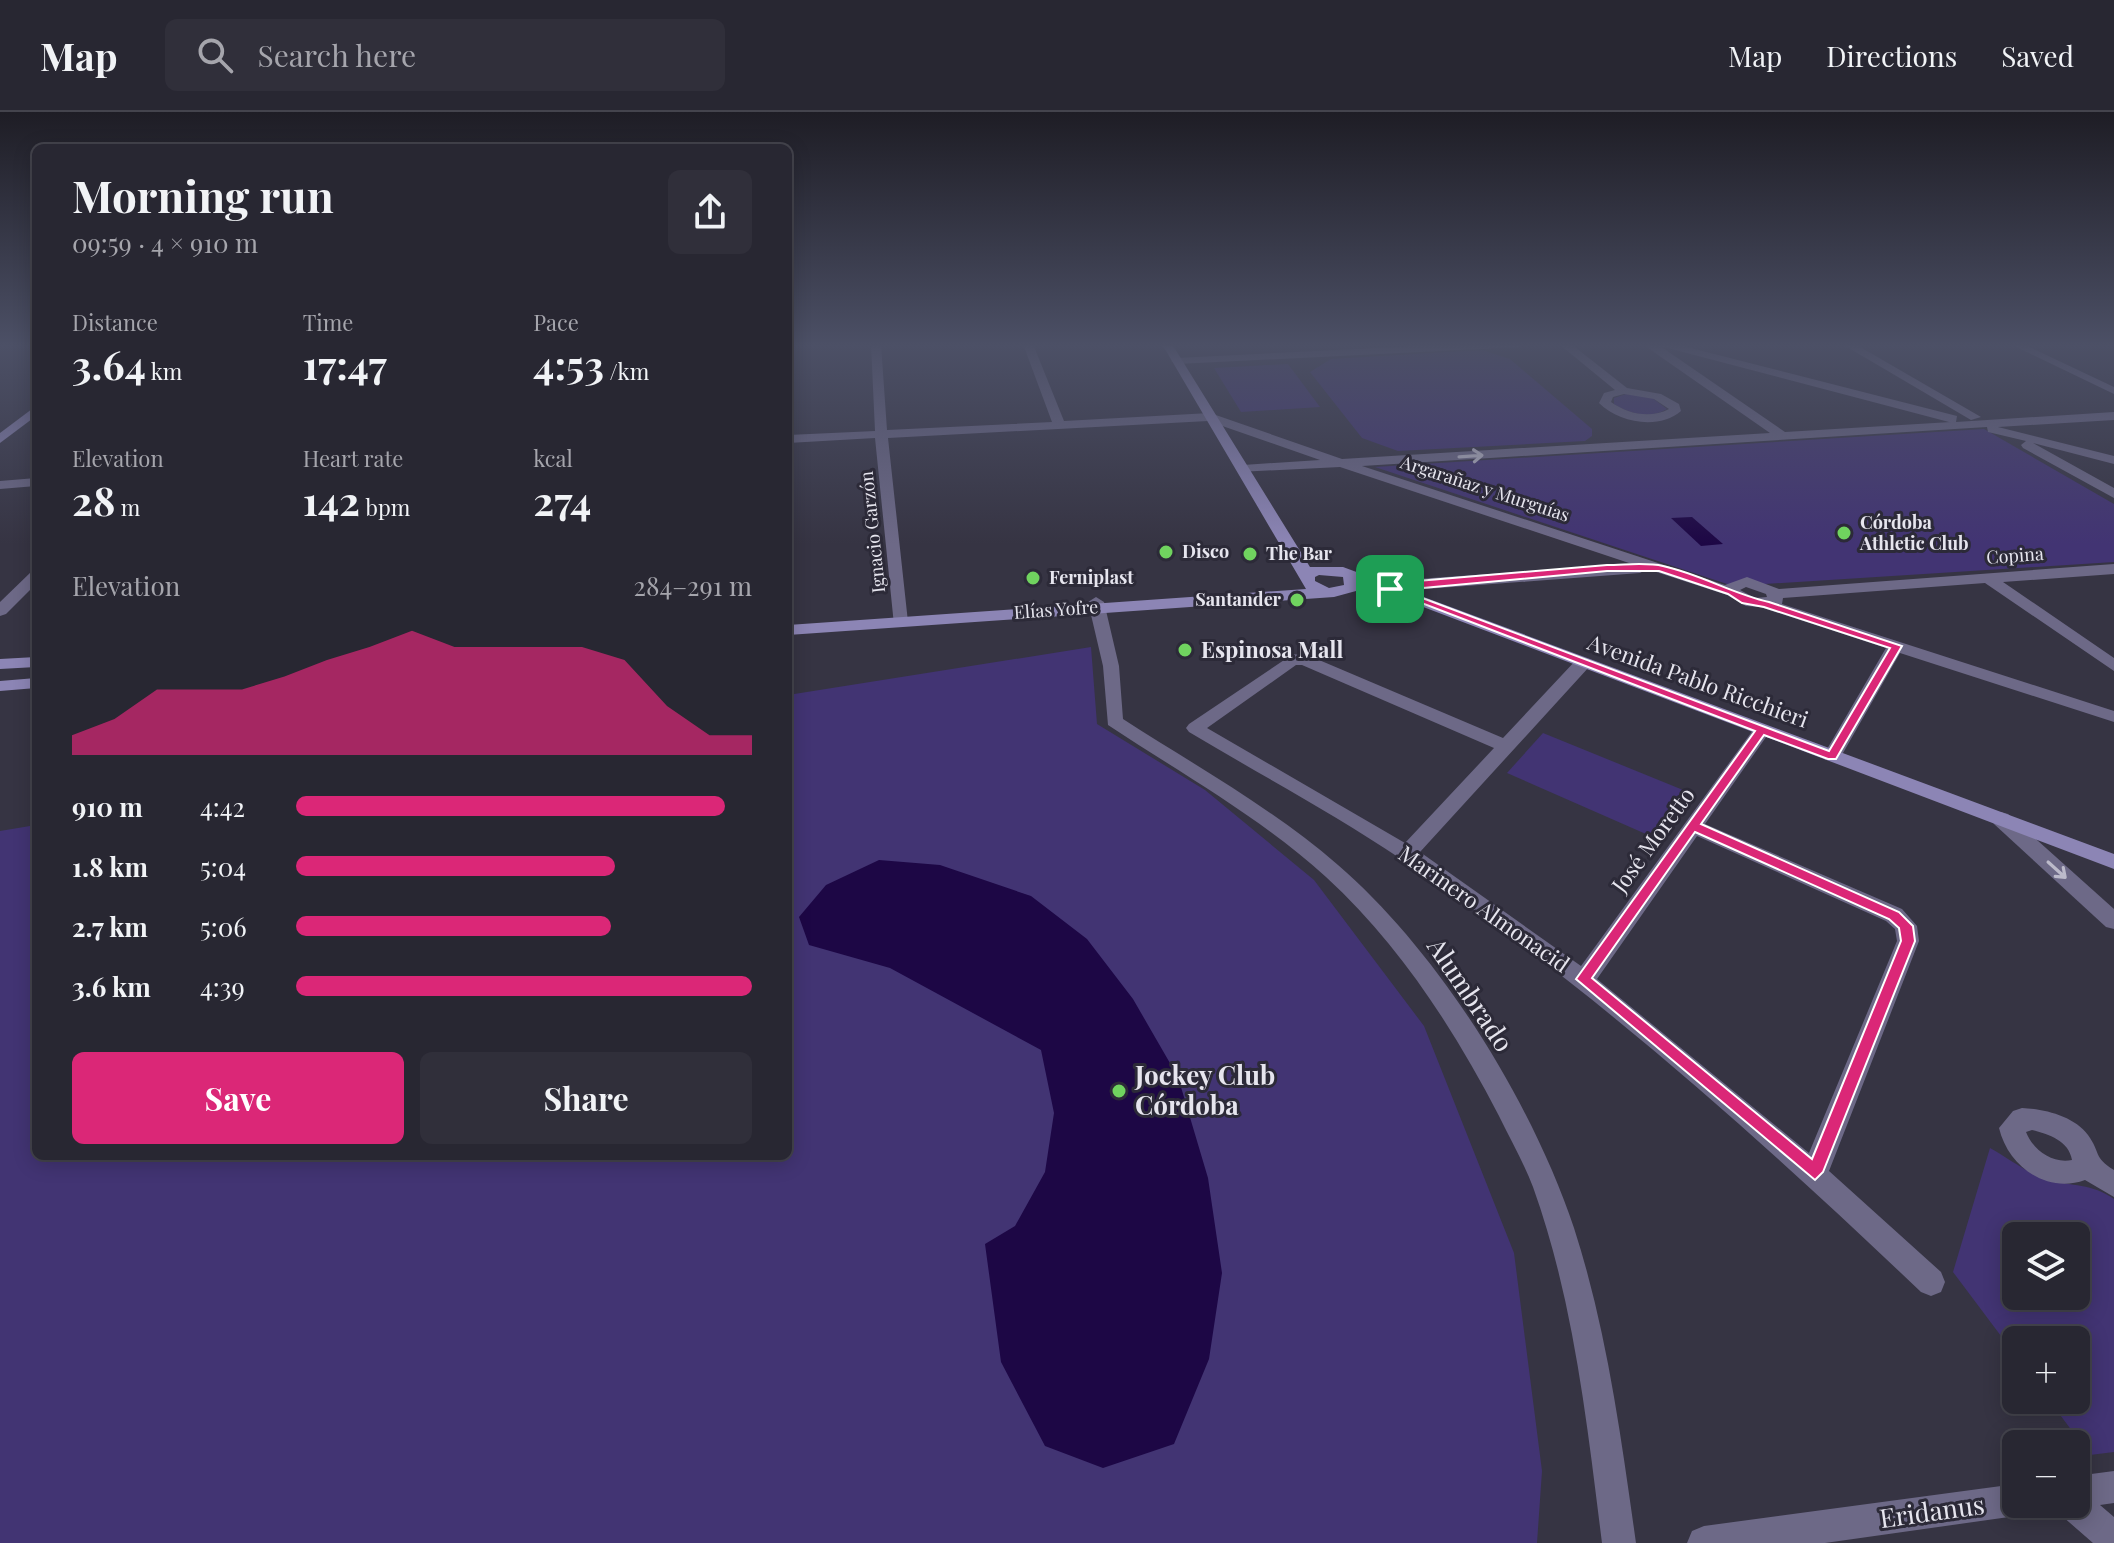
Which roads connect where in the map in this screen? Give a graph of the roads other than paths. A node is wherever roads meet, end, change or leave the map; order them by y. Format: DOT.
graph roads {
  1 [pos="880,411"];
  2 [pos="1054,411"];
  3 [pos="1207,411"];
  4 [pos="1216,411"];
  5 [pos="1616,411"];
  6 [pos="1675,411"];
  7 [pos="1746,411"];
  8 [pos="1928,411"];
  9 [pos="1958,411"];
  10 [pos="32,413"];
  11 [pos="2114,416"];
  12 [pos="1210,417"];
  13 [pos="1059,424"];
  14 [pos="1980,424"];
  15 [pos="1226,425"];
  16 [pos="2003,432"];
  17 [pos="881,434"];
  18 [pos="1782,436"];
  19 [pos="0,439"];
  20 [pos="792,439"];
  21 [pos="2114,460"];
  22 [pos="1345,463"];
  23 [pos="1248,469"];
  24 [pos="32,482"];
  25 [pos="0,485"];
  26 [pos="2114,494"];
  27 [pos="1624,556"];
  28 [pos="1607,568"];
  29 [pos="1660,568"];
  30 [pos="1331,569"];
  31 [pos="2114,569"];
  32 [pos="1350,576"];
  33 [pos="1306,577"];
  34 [pos="1988,578"];
  35 [pos="32,579"];
  36 [pos="1390,589"];
  37 [pos="1333,592"];
  38 [pos="1771,599"];
  39 [pos="1096,604"];
  40 [pos="0,611"];
  41 [pos="1446,612"];
  42 [pos="899,616"];
  43 [pos="792,618"];
  44 [pos="792,629"];
  45 [pos="1896,646"];
  46 [pos="32,662"];
  47 [pos="1583,663"];
  48 [pos="0,664"];
  49 [pos="2114,666"];
  50 [pos="32,683"];
  51 [pos="0,686"];
  52 [pos="2114,717"];
  53 [pos="1762,730"];
  54 [pos="1506,746"];
  55 [pos="1832,756"];
  56 [pos="2001,819"];
  57 [pos="1693,826"];
  58 [pos="1407,853"];
  59 [pos="2114,862"];
  60 [pos="2114,921"];
  61 [pos="1584,979"];
  62 [pos="2085,1166"];
  63 [pos="1815,1172"];
  64 [pos="2114,1185"];
  65 [pos="1931,1282"];
  66 [pos="2114,1487"];
  67 [pos="2090,1490"];
  68 [pos="2002,1502"];
  69 [pos="2090,1518"];
  70 [pos="2114,1539"];
  71 [pos="1619,1543"];
  72 [pos="1704,1543"];
  1 -- 17 [label="street, Ignacio Garzón"];
  2 -- 13 [label="street"];
  3 -- 12 [label="main road"];
  4 -- 15 [label="main road"];
  5 -- 6 [label="street"];
  7 -- 18 [label="street"];
  8 -- 14 [label="street"];
  9 -- 14 [label="street"];
  10 -- 19 [label="main road"];
  11 -- 14 [label="street"];
  12 -- 13 [label="street"];
  12 -- 15 [label="street, Argarañaz y Murguías"];
  12 -- 23 [label="main road"];
  13 -- 17 [label="street"];
  14 -- 16 [label="street"];
  14 -- 18 [label="street"];
  15 -- 22 [label="street, Argarañaz y Murguías"];
  15 -- 23 [label="main road"];
  16 -- 21 [label="street"];
  16 -- 26 [label="street"];
  17 -- 20 [label="street"];
  17 -- 42 [label="street, Ignacio Garzón"];
  22 -- 18 [label="street, one-way"];
  22 -- 23 [label="street"];
  22 -- 27 [label="street, Argarañaz y Murguías"];
  23 -- 30 [label="main road"];
  23 -- 33 [label="main road"];
  24 -- 25 [label="street"];
  27 -- 28 [label="street"];
  27 -- 29 [label="street, Argarañaz y Murguías"];
  28 -- 29 [label="street"];
  28 -- 36 [label="street"];
  29 -- 38 [label="street, Argarañaz y Murguías"];
  30 -- 32 [label="main road, Avenida Pablo Ricchieri"];
  30 -- 33 [label="main road, Elías Yofre"];
  31 -- 34 [label="street, Copina"];
  32 -- 36 [label="main road, Avenida Pablo Ricchieri"];
  32 -- 37 [label="main road"];
  33 -- 37 [label="main road"];
  33 -- 39 [label="main road, Elías Yofre"];
  34 -- 38 [label="street, Copina"];
  34 -- 49 [label="street"];
  35 -- 40 [label="street"];
  36 -- 41 [label="main road, Avenida Pablo Ricchieri"];
  37 -- 39 [label="main road, Elías Yofre"];
  37 -- 41 [label="main road, Avenida Pablo Ricchieri"];
  38 -- 45 [label="street"];
  39 -- 42 [label="main road, Elías Yofre"];
  39 -- 71 [label="street, Alumbrado"];
  41 -- 47 [label="main road, Avenida Pablo Ricchieri"];
  42 -- 43 [label="main road, Elías Yofre"];
  42 -- 44 [label="main road, Elías Yofre"];
  45 -- 52 [label="street"];
  45 -- 55 [label="street"];
  46 -- 48 [label="main road"];
  47 -- 53 [label="main road, Avenida Pablo Ricchieri"];
  47 -- 54 [label="street"];
  50 -- 51 [label="main road"];
  53 -- 55 [label="main road, Avenida Pablo Ricchieri"];
  53 -- 57 [label="street, José Moretto"];
  54 -- 58 [label="street"];
  54 -- 58 [label="street, Marinero Almonacid"];
  55 -- 56 [label="main road, Avenida Pablo Ricchieri"];
  56 -- 59 [label="main road, Avenida Pablo Ricchieri"];
  56 -- 60 [label="street, one-way"];
  57 -- 61 [label="street, José Moretto"];
  57 -- 63 [label="street"];
  58 -- 61 [label="street, Marinero Almonacid"];
  61 -- 63 [label="street, Marinero Almonacid"];
  62 -- 64 [label="street"];
  63 -- 65 [label="street, Marinero Almonacid"];
  66 -- 67 [label="street"];
  68 -- 72 [label="street, Eridanus"];
  69 -- 70 [label="street"];
}
